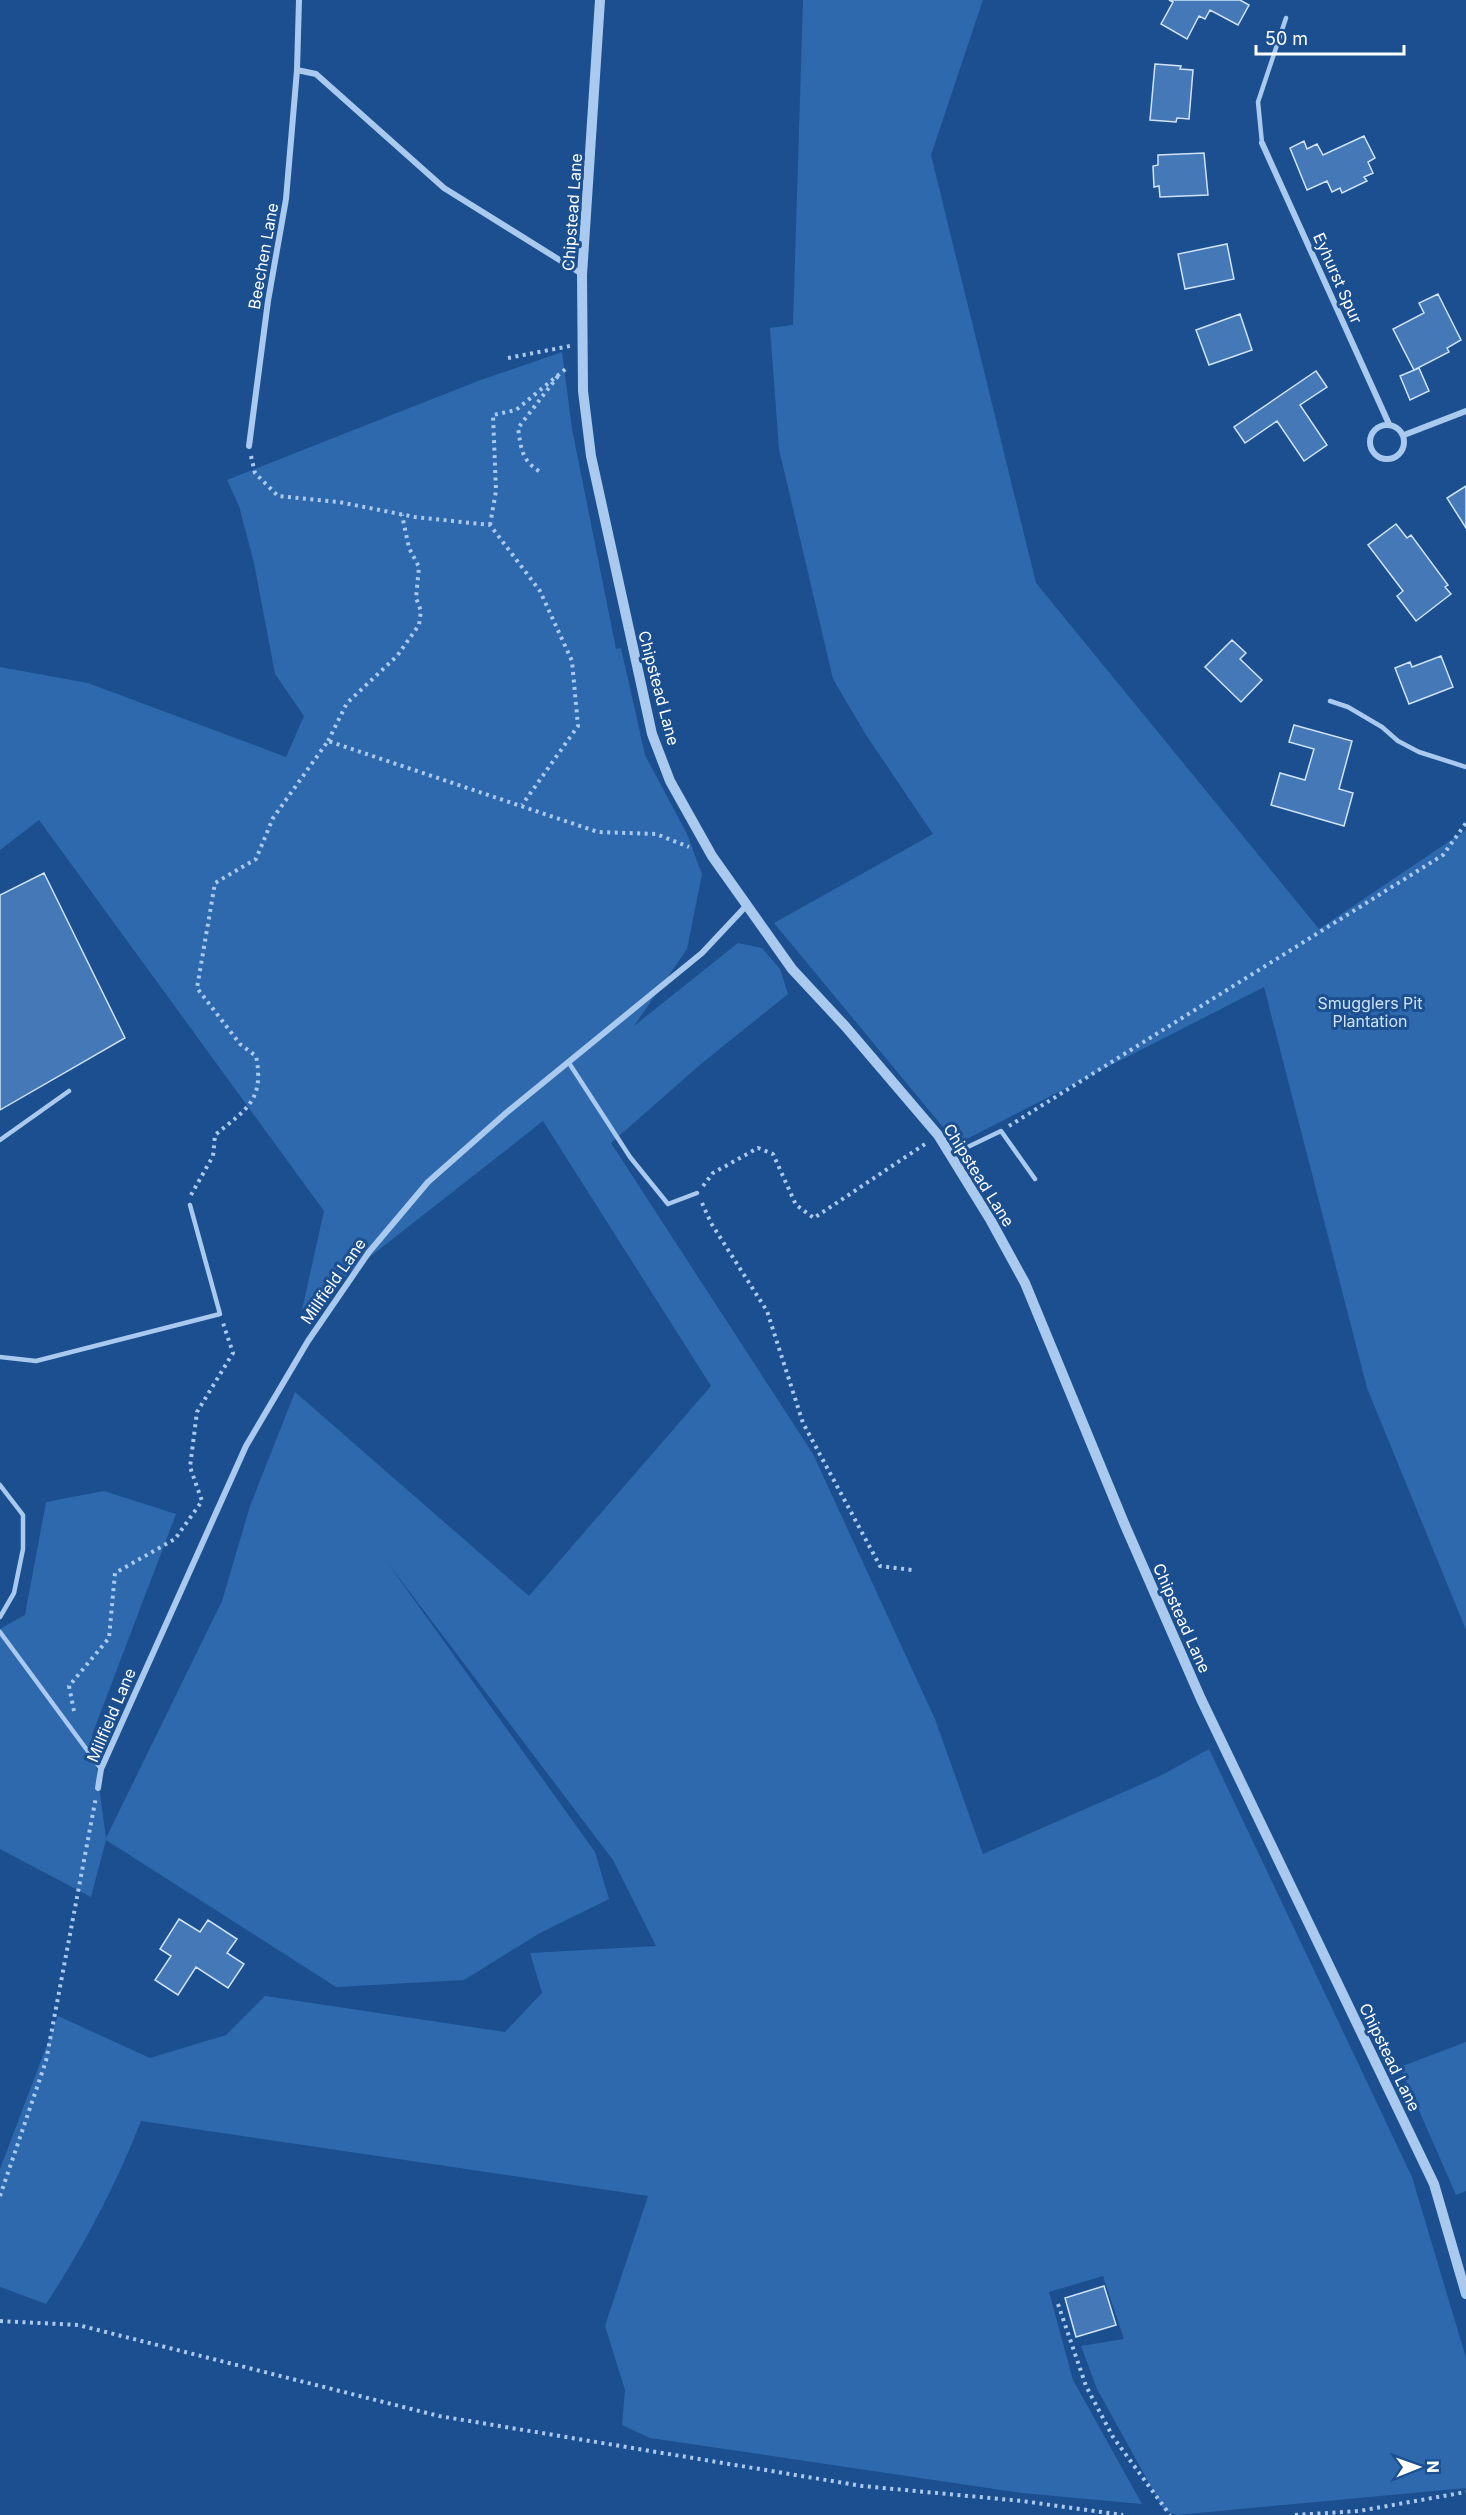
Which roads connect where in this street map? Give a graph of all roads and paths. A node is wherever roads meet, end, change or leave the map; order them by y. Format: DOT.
graph roads {
  1 [pos="299,0"];
  2 [pos="600,0"];
  3 [pos="1286,18"];
  4 [pos="297,70"];
  5 [pos="1262,143"];
  6 [pos="582,275"];
  7 [pos="582,344"];
  8 [pos="508,358"];
  9 [pos="583,361"];
  10 [pos="564,368"];
  11 [pos="1466,411"];
  12 [pos="1389,424"];
  13 [pos="1404,435"];
  14 [pos="249,446"];
  15 [pos="539,471"];
  16 [pos="402,515"];
  17 [pos="490,525"];
  18 [pos="1330,701"];
  19 [pos="328,741"];
  20 [pos="1466,767"];
  21 [pos="521,805"];
  22 [pos="1466,822"];
  23 [pos="712,856"];
  24 [pos="747,905"];
  25 [pos="569,1063"];
  26 [pos="69,1090"];
  27 [pos="1001,1131"];
  28 [pos="938,1135"];
  29 [pos="0,1140"];
  30 [pos="951,1155"];
  31 [pos="1035,1179"];
  32 [pos="697,1193"];
  33 [pos="190,1205"];
  34 [pos="220,1314"];
  35 [pos="0,1358"];
  36 [pos="0,1485"];
  37 [pos="912,1570"];
  38 [pos="0,1617"];
  39 [pos="0,1632"];
  40 [pos="79,1738"];
  41 [pos="101,1769"];
  42 [pos="98,1788"];
  43 [pos="0,2196"];
  44 [pos="1466,2294"];
  45 [pos="1058,2304"];
  46 [pos="0,2321"];
  47 [pos="1466,2492"];
  48 [pos="1124,2515"];
  49 [pos="1170,2515"];
  50 [pos="1295,2515"];
  1 -- 4 [label="street, Beechen Lane"];
  2 -- 6 [label="street, Chipstead Lane"];
  3 -- 5 [label="lane"];
  4 -- 6 [label="street"];
  4 -- 14 [label="street, Beechen Lane"];
  5 -- 12 [label="street, Eyhurst Spur"];
  6 -- 7 [label="street, Chipstead Lane"];
  7 -- 8 [label="path"];
  7 -- 9 [label="street, Chipstead Lane"];
  9 -- 10 [label="path"];
  9 -- 23 [label="street, Chipstead Lane"];
  10 -- 15 [label="path"];
  10 -- 17 [label="path"];
  11 -- 13 [label="street"];
  12 -- 13 [label="street, Eyhurst Spur"];
  12 -- 13 [label="street"];
  14 -- 16 [label="path"];
  16 -- 17 [label="path"];
  16 -- 19 [label="path"];
  17 -- 21 [label="path"];
  18 -- 20 [label="lane"];
  19 -- 21 [label="path"];
  19 -- 33 [label="path"];
  21 -- 23 [label="path"];
  22 -- 27 [label="path"];
  23 -- 24 [label="street, Chipstead Lane"];
  24 -- 25 [label="street, Millfield Lane"];
  24 -- 28 [label="street, Chipstead Lane"];
  25 -- 32 [label="lane"];
  25 -- 41 [label="street, Millfield Lane"];
  26 -- 29 [label="lane"];
  27 -- 30 [label="lane"];
  27 -- 31 [label="lane"];
  28 -- 30 [label="street, Chipstead Lane"];
  28 -- 32 [label="path"];
  30 -- 44 [label="street, Chipstead Lane"];
  32 -- 37 [label="path"];
  33 -- 34 [label="lane"];
  34 -- 35 [label="lane"];
  34 -- 40 [label="path"];
  36 -- 38 [label="lane"];
  39 -- 40 [label="lane"];
  40 -- 41 [label="lane"];
  41 -- 42 [label="street, Millfield Lane"];
  42 -- 43 [label="path"];
  45 -- 49 [label="path"];
  46 -- 48 [label="path"];
  47 -- 50 [label="path"];
}
